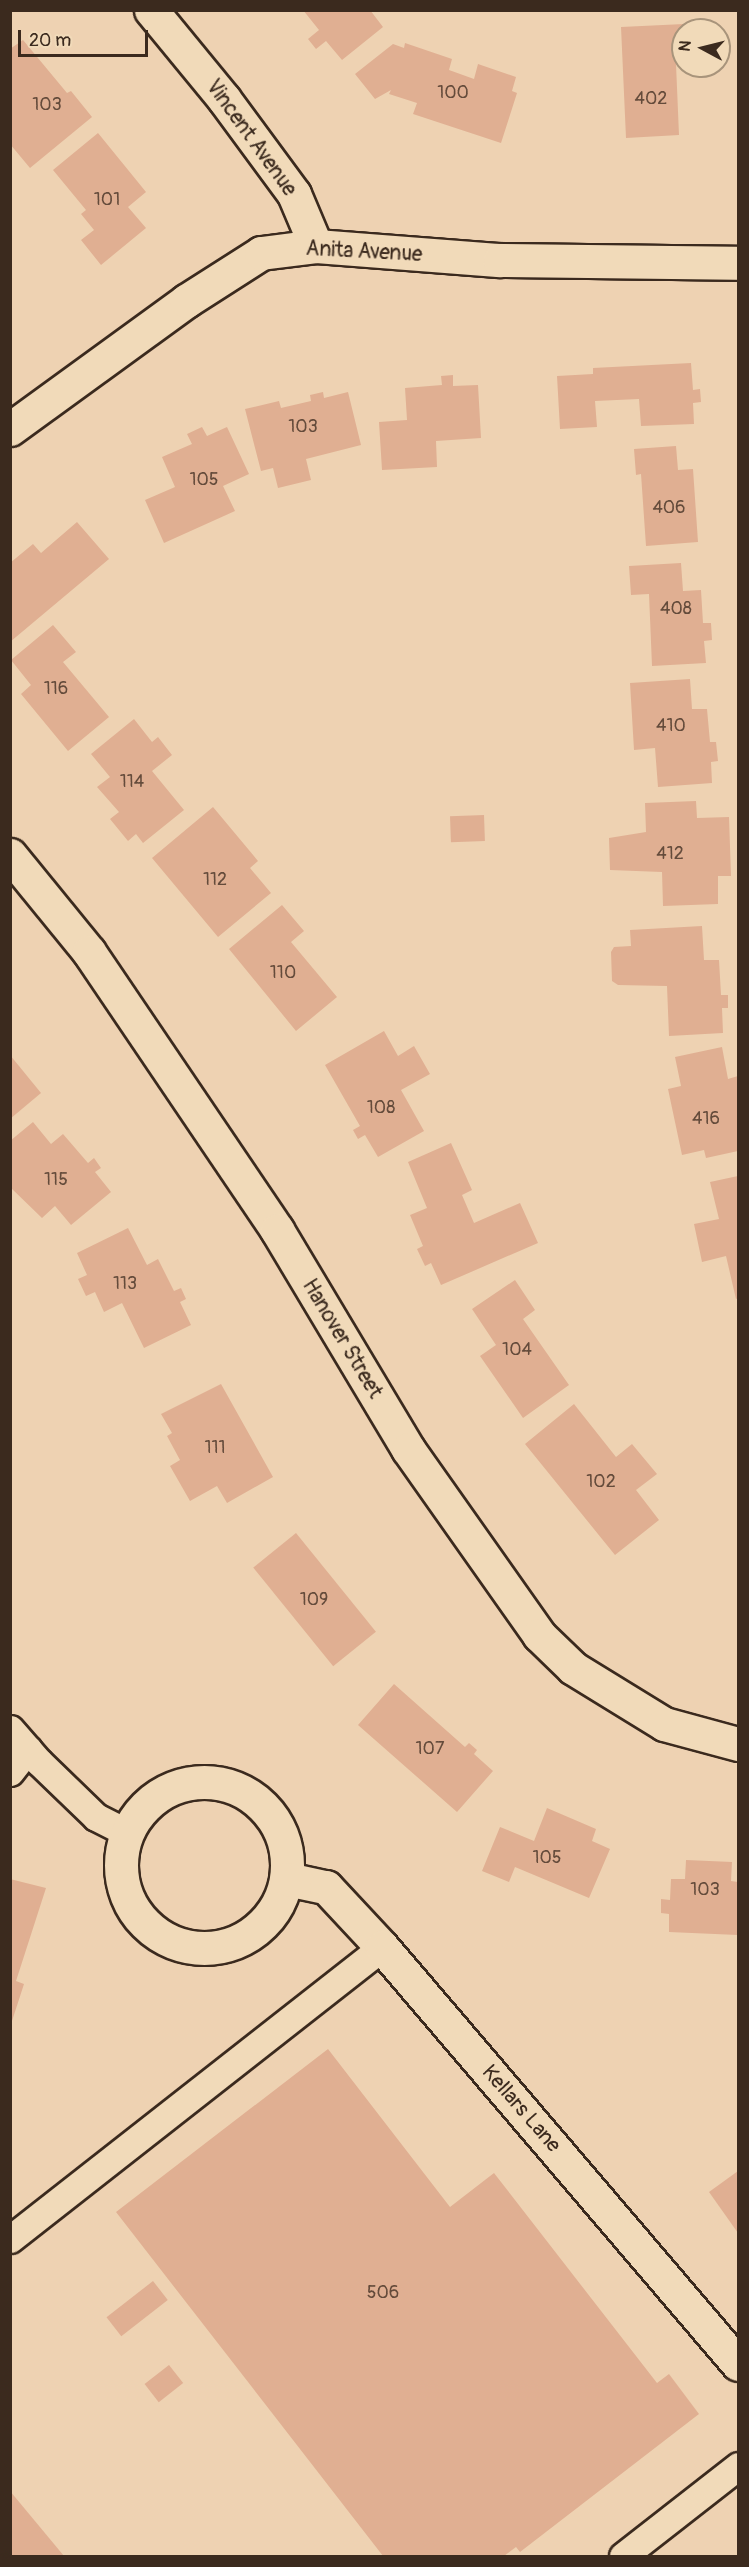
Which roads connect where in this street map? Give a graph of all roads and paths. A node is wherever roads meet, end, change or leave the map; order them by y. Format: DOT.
graph roads {
  1 [pos="151,10"];
  2 [pos="316,246"];
  3 [pos="738,263"];
  4 [pos="10,429"];
  5 [pos="10,855"];
  6 [pos="10,1729"];
  7 [pos="738,1744"];
  8 [pos="28,1749"];
  9 [pos="10,1772"];
  10 [pos="128,1833"];
  11 [pos="287,1879"];
  12 [pos="382,1947"];
  13 [pos="10,2239"];
  14 [pos="738,2364"];
  15 [pos="738,2466"];
  16 [pos="623,2556"];
  1 -- 2 [label="street, Vincent Avenue"];
  2 -- 3 [label="street, Anita Avenue"];
  2 -- 4 [label="street, Anita Avenue"];
  5 -- 7 [label="street, Hanover Street"];
  6 -- 8 [label="lane"];
  8 -- 9 [label="lane"];
  8 -- 10 [label="lane"];
  10 -- 11 [label="street"];
  10 -- 11 [label="street"];
  11 -- 12 [label="street, Kellars Lane"];
  12 -- 13 [label="lane"];
  12 -- 14 [label="street, Kellars Lane"];
  15 -- 16 [label="lane"];
}
